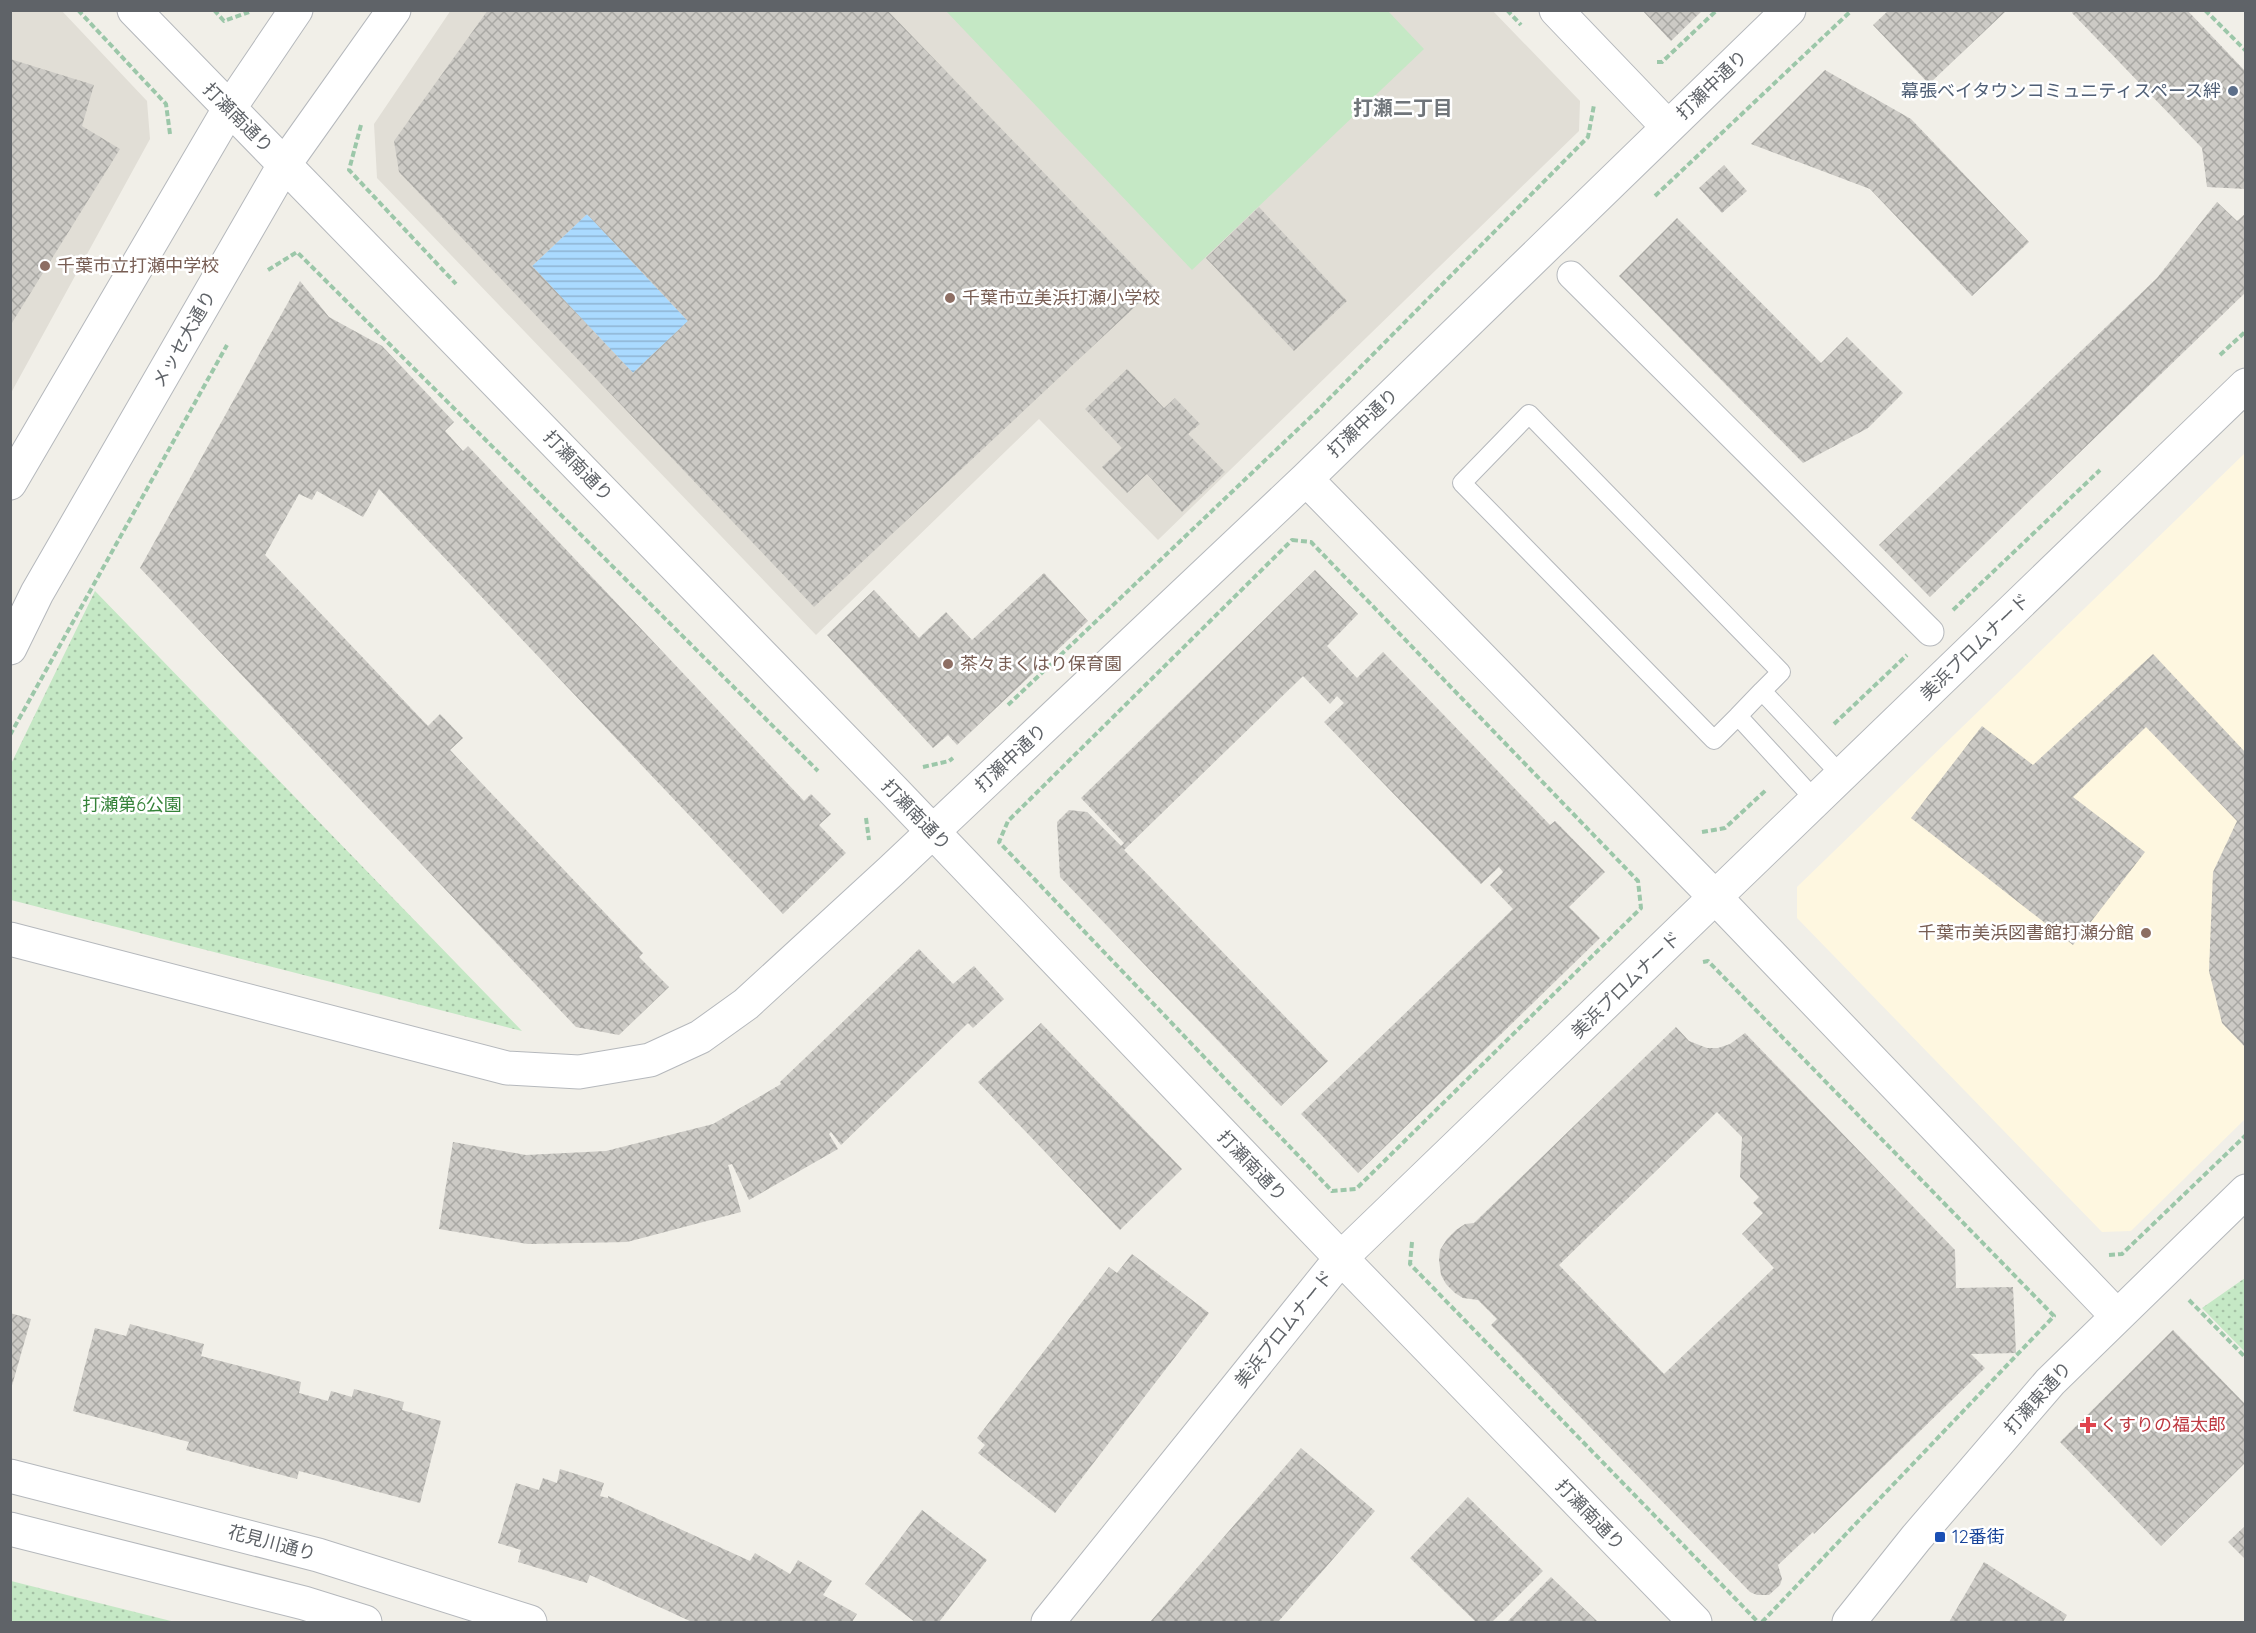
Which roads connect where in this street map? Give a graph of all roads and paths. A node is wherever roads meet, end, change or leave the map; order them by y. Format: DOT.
graph roads {
  1 [pos="78,10"];
  2 [pos="134,10"];
  3 [pos="214,10"];
  4 [pos="253,10"];
  5 [pos="296,10"];
  6 [pos="393,10"];
  7 [pos="1507,10"];
  8 [pos="1556,10"];
  9 [pos="1717,10"];
  10 [pos="1790,10"];
  11 [pos="1852,10"];
  12 [pos="2205,10"];
  13 [pos="1523,27"];
  14 [pos="2246,51"];
  15 [pos="1653,61"];
  16 [pos="1594,101"];
  17 [pos="229,109"];
  18 [pos="363,116"];
  19 [pos="1668,127"];
  20 [pos="171,141"];
  21 [pos="284,165"];
  22 [pos="1653,198"];
  23 [pos="1571,275"];
  24 [pos="263,279"];
  25 [pos="464,292"];
  26 [pos="2246,331"];
  27 [pos="228,342"];
  28 [pos="2220,356"];
  29 [pos="2246,385"];
  30 [pos="2101,469"];
  31 [pos="1306,479"];
  32 [pos="10,483"];
  33 [pos="1930,632"];
  34 [pos="10,648"];
  35 [pos="1762,691"];
  36 [pos="1000,713"];
  37 [pos="1738,716"];
  38 [pos="10,735"];
  39 [pos="1813,745"];
  40 [pos="958,753"];
  41 [pos="915,769"];
  42 [pos="1787,769"];
  43 [pos="1842,776"];
  44 [pos="824,777"];
  45 [pos="1816,801"];
  46 [pos="858,810"];
  47 [pos="933,832"];
  48 [pos="1698,832"];
  49 [pos="869,844"];
  50 [pos="1638,881"];
  51 [pos="1716,898"];
  52 [pos="10,939"];
  53 [pos="1700,962"];
  54 [pos="2246,1135"];
  55 [pos="2246,1191"];
  56 [pos="1412,1239"];
  57 [pos="2098,1256"];
  58 [pos="1341,1258"];
  59 [pos="2189,1300"];
  60 [pos="2116,1316"];
  61 [pos="2246,1358"];
  62 [pos="10,1476"];
  63 [pos="10,1529"];
  64 [pos="365,1623"];
  65 [pos="530,1623"];
  66 [pos="1048,1623"];
  67 [pos="1695,1623"];
  68 [pos="1760,1623"];
  69 [pos="1849,1623"];
  1 -- 20 [label="path"];
  2 -- 17 [label="street, 打瀬南通り"];
  3 -- 4 [label="path"];
  5 -- 17 [label="street"];
  6 -- 21 [label="street, メッセ大通り"];
  7 -- 13 [label="path"];
  8 -- 19 [label="street"];
  9 -- 15 [label="path"];
  10 -- 19 [label="street, 打瀬中通り"];
  11 -- 22 [label="path"];
  12 -- 14 [label="path"];
  16 -- 36 [label="path"];
  17 -- 21 [label="street, 打瀬南通り"];
  17 -- 32 [label="street"];
  18 -- 25 [label="path"];
  19 -- 31 [label="street, 打瀬中通り"];
  21 -- 34 [label="street, メッセ大通り"];
  21 -- 47 [label="street, 打瀬南通り"];
  23 -- 33 [label="street"];
  24 -- 44 [label="path"];
  26 -- 28 [label="path"];
  27 -- 38 [label="path"];
  29 -- 43 [label="street, 美浜プロムナード"];
  30 -- 33 [label="path"];
  31 -- 47 [label="street, 打瀬中通り"];
  31 -- 51 [label="street"];
  33 -- 39 [label="path"];
  35 -- 37 [label="lane"];
  35 -- 37 [label="lane"];
  35 -- 39 [label="lane"];
  37 -- 42 [label="lane"];
  39 -- 43 [label="lane"];
  40 -- 41 [label="path"];
  42 -- 45 [label="lane"];
  42 -- 48 [label="path"];
  43 -- 45 [label="street, 美浜プロムナード"];
  45 -- 51 [label="street, 美浜プロムナード"];
  46 -- 49 [label="path"];
  47 -- 52 [label="street, 打瀬中通り"];
  47 -- 58 [label="street, 打瀬南通り"];
  50 -- 50 [label="path"];
  51 -- 58 [label="street, 美浜プロムナード"];
  51 -- 60 [label="street"];
  53 -- 68 [label="path"];
  54 -- 57 [label="path"];
  55 -- 60 [label="street, 打瀬東通り"];
  56 -- 68 [label="path"];
  58 -- 66 [label="street, 美浜プロムナード"];
  58 -- 67 [label="street, 打瀬南通り"];
  59 -- 61 [label="path"];
  60 -- 69 [label="street, 打瀬東通り"];
  62 -- 65 [label="street, 花見川通り"];
  63 -- 64 [label="street"];
}
